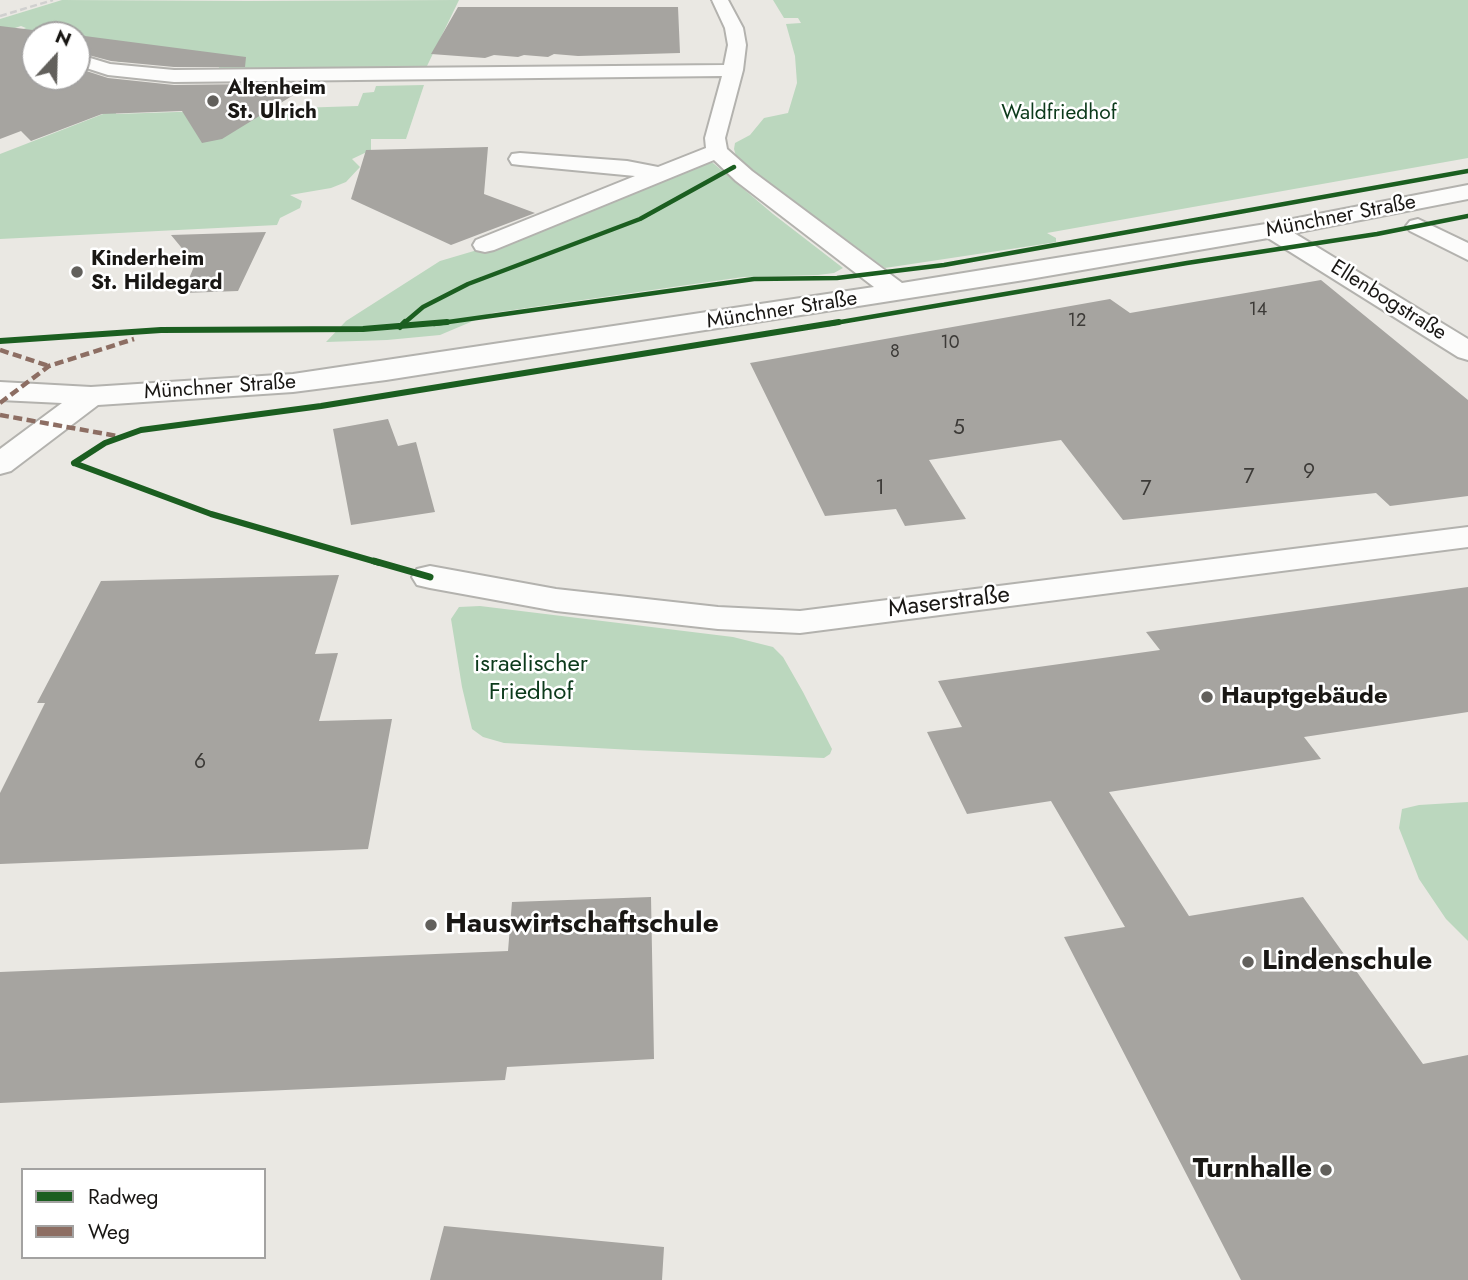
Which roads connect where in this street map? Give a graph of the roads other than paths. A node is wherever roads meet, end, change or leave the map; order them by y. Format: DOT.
graph roads {
  1 [pos="720,0"];
  2 [pos="91,64"];
  3 [pos="734,70"];
  4 [pos="717,151"];
  5 [pos="520,159"];
  6 [pos="660,174"];
  7 [pos="1468,192"];
  8 [pos="1418,226"];
  9 [pos="1272,230"];
  10 [pos="485,244"];
  11 [pos="1468,253"];
  12 [pos="897,292"];
  13 [pos="1468,351"];
  14 [pos="0,391"];
  15 [pos="91,396"];
  16 [pos="0,464"];
  17 [pos="1468,537"];
  18 [pos="430,577"];
  1 -- 3 [label="street"];
  2 -- 3 [label="street"];
  3 -- 4 [label="street"];
  4 -- 6 [label="street"];
  4 -- 12 [label="street"];
  5 -- 6 [label="street"];
  6 -- 10 [label="street"];
  7 -- 9 [label="street, Münchner Straße"];
  8 -- 11 [label="street"];
  9 -- 12 [label="street, Münchner Straße"];
  9 -- 13 [label="street, Ellenbogstraße"];
  12 -- 15 [label="street, Münchner Straße"];
  14 -- 15 [label="street, Münchner Straße"];
  15 -- 16 [label="street"];
  17 -- 18 [label="street, Maserstraße"];
}
